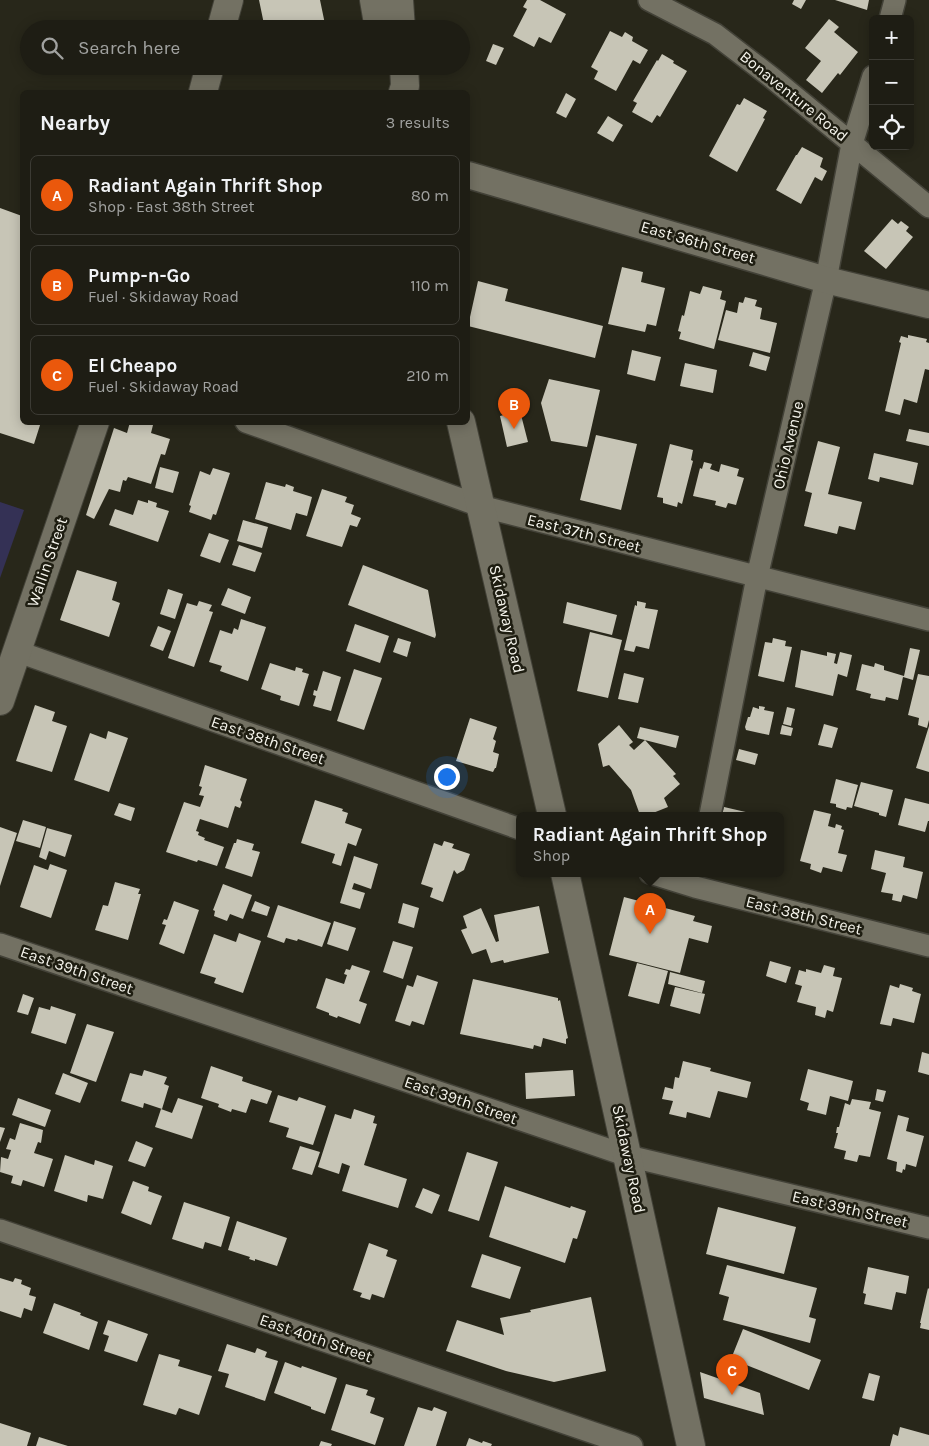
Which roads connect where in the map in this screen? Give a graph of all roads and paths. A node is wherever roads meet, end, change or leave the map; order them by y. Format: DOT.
graph roads {
  1 [pos="229,0"];
  2 [pos="374,0"];
  3 [pos="399,0"];
  4 [pos="649,0"];
  5 [pos="895,0"];
  6 [pos="891,15"];
  7 [pos="223,20"];
  8 [pos="377,20"];
  9 [pos="400,20"];
  10 [pos="387,75"];
  11 [pos="404,75"];
  12 [pos="869,89"];
  13 [pos="390,90"];
  14 [pos="404,90"];
  15 [pos="852,144"];
  16 [pos="470,176"];
  17 [pos="929,207"];
  18 [pos="826,280"];
  19 [pos="929,305"];
  20 [pos="94,425"];
  21 [pos="254,425"];
  22 [pos="462,425"];
  23 [pos="480,506"];
  24 [pos="757,577"];
  25 [pos="929,620"];
  26 [pos="16,651"];
  27 [pos="0,701"];
  28 [pos="551,812"];
  29 [pos="711,812"];
  30 [pos="516,828"];
  31 [pos="566,877"];
  32 [pos="677,877"];
  33 [pos="697,880"];
  34 [pos="0,944"];
  35 [pos="929,946"];
  36 [pos="628,1156"];
  37 [pos="929,1228"];
  38 [pos="0,1230"];
  39 [pos="632,1446"];
  40 [pos="691,1446"];
  1 -- 7 [label="main road"];
  2 -- 8 [label="main road"];
  3 -- 9 [label="main road"];
  4 -- 15 [label="street, Bonaventure Road"];
  5 -- 6 [label="street"];
  10 -- 13 [label="main road"];
  11 -- 14 [label="main road"];
  12 -- 15 [label="street, Ohio Avenue"];
  15 -- 17 [label="street, Bonaventure Road"];
  15 -- 18 [label="street, Ohio Avenue"];
  16 -- 18 [label="street, East 36th Street"];
  18 -- 19 [label="street, East 36th Street"];
  18 -- 24 [label="street, Ohio Avenue"];
  20 -- 26 [label="main road, Wallin Street"];
  21 -- 23 [label="street, East 37th Street"];
  22 -- 23 [label="main road, Skidaway Road"];
  23 -- 24 [label="street, East 37th Street"];
  23 -- 28 [label="main road, Skidaway Road"];
  24 -- 25 [label="street, East 37th Street"];
  24 -- 29 [label="street, Ohio Avenue"];
  26 -- 27 [label="main road, Wallin Street"];
  26 -- 30 [label="street, East 38th Street"];
  31 -- 36 [label="main road, Skidaway Road"];
  32 -- 33 [label="street, East 38th Street"];
  33 -- 35 [label="street, East 38th Street"];
  34 -- 36 [label="street, East 39th Street"];
  36 -- 37 [label="street, East 39th Street"];
  36 -- 40 [label="main road, Skidaway Road"];
  38 -- 39 [label="street, East 40th Street"];
}
